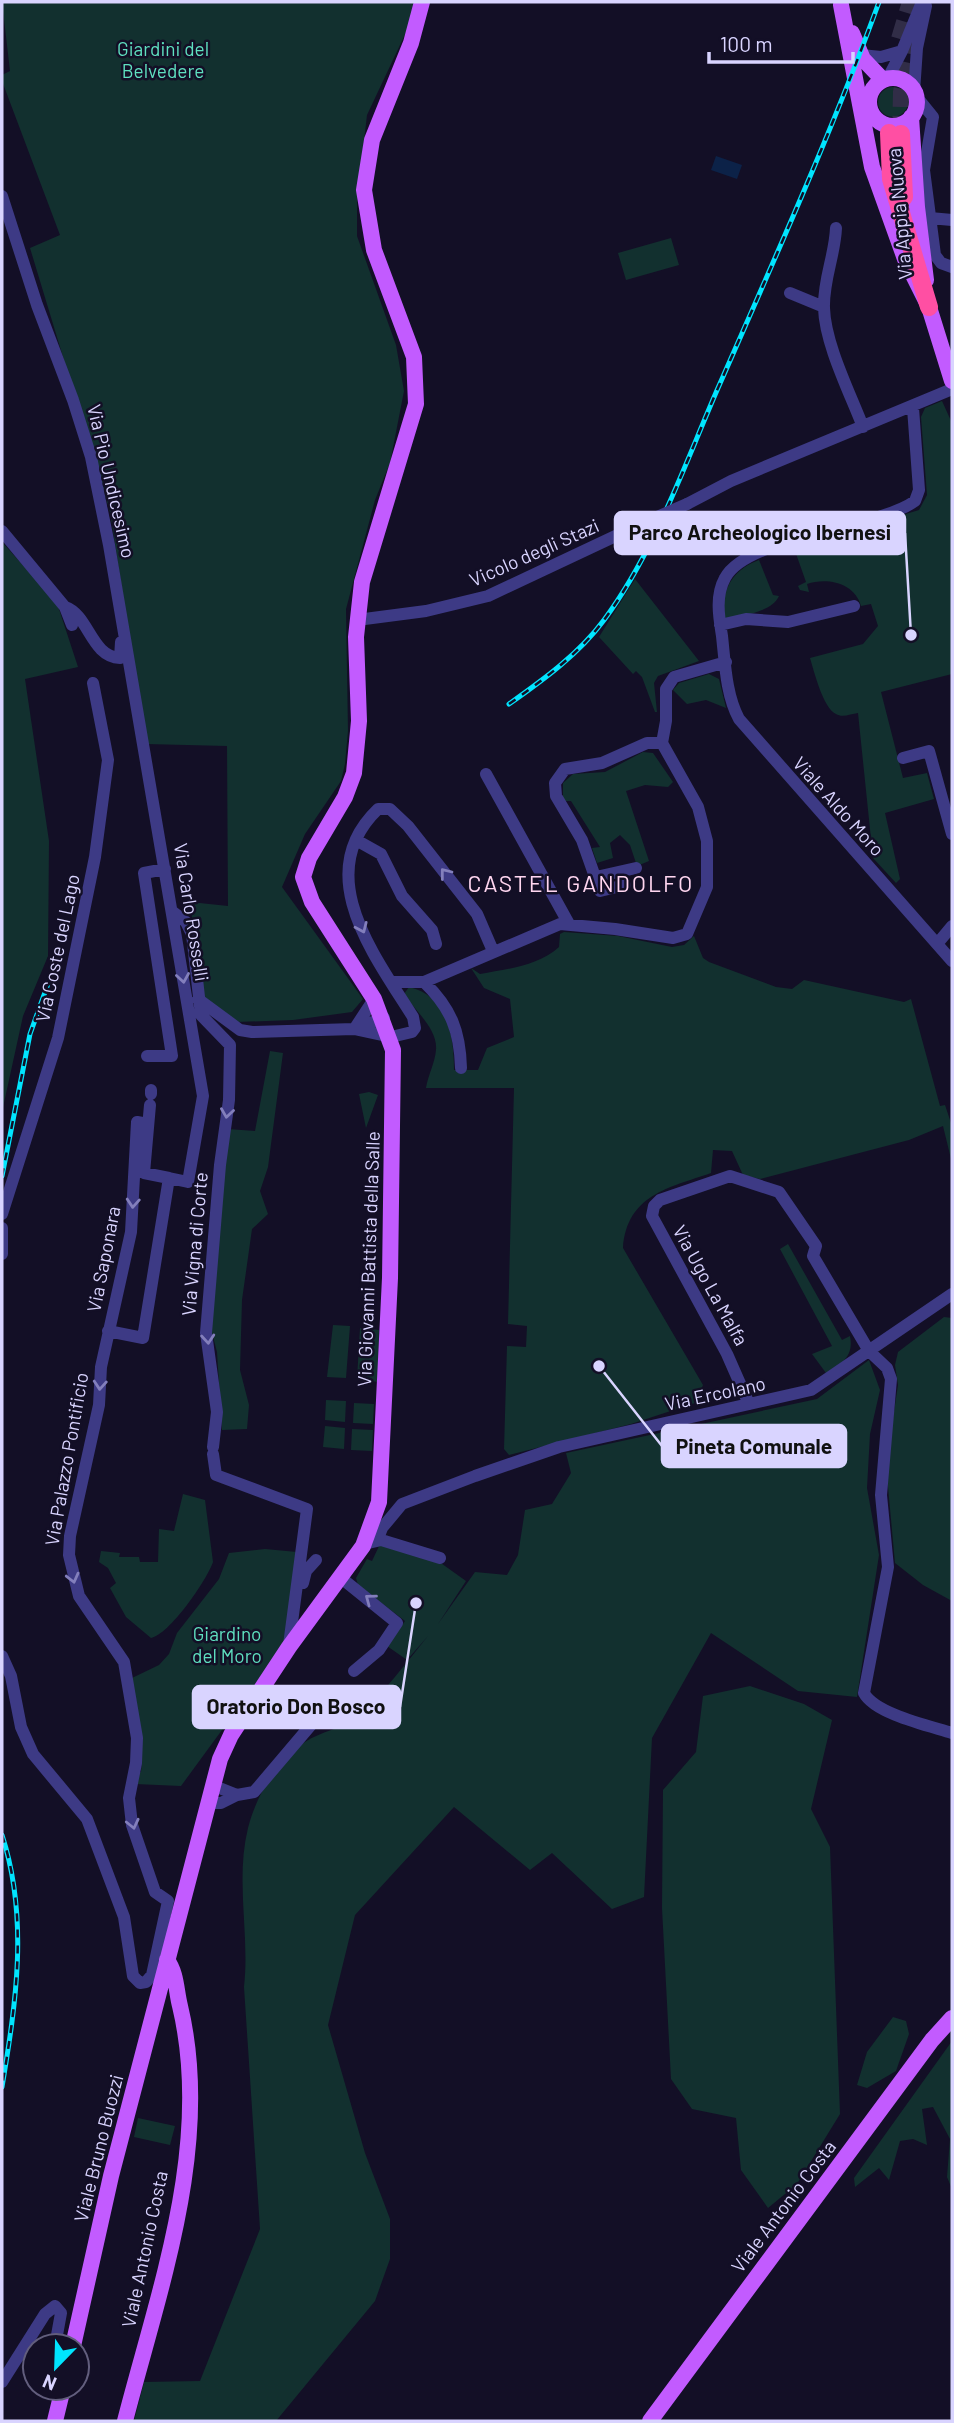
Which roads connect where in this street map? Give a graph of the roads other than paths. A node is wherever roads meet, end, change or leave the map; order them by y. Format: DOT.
graph roads {
  1 [pos="422,2"];
  2 [pos="924,2"];
  3 [pos="841,4"];
  4 [pos="902,51"];
  5 [pos="861,55"];
  6 [pos="886,79"];
  7 [pos="856,87"];
  8 [pos="915,94"];
  9 [pos="930,111"];
  10 [pos="872,113"];
  11 [pos="912,115"];
  12 [pos="895,134"];
  13 [pos="878,187"];
  14 [pos="2,196"];
  15 [pos="930,218"];
  16 [pos="952,220"];
  17 [pos="836,228"];
  18 [pos="952,267"];
  19 [pos="790,293"];
  20 [pos="824,307"];
  21 [pos="929,307"];
  22 [pos="952,381"];
  23 [pos="952,389"];
  24 [pos="913,408"];
  25 [pos="863,427"];
  26 [pos="2,531"];
  27 [pos="65,607"];
  28 [pos="854,607"];
  29 [pos="357,620"];
  30 [pos="72,625"];
  31 [pos="720,625"];
  32 [pos="124,632"];
  33 [pos="726,662"];
  34 [pos="93,683"];
  35 [pos="143,743"];
  36 [pos="662,743"];
  37 [pos="903,758"];
  38 [pos="486,774"];
  39 [pos="952,834"];
  40 [pos="356,840"];
  41 [pos="636,867"];
  42 [pos="165,869"];
  43 [pos="596,877"];
  44 [pos="625,885"];
  45 [pos="173,912"];
  46 [pos="569,924"];
  47 [pos="952,926"];
  48 [pos="436,944"];
  49 [pos="937,944"];
  50 [pos="493,951"];
  51 [pos="952,961"];
  52 [pos="391,982"];
  53 [pos="424,982"];
  54 [pos="198,999"];
  55 [pos="374,999"];
  56 [pos="384,1018"];
  57 [pos="355,1029"];
  58 [pos="391,1037"];
  59 [pos="147,1056"];
  60 [pos="461,1069"];
  61 [pos="151,1096"];
  62 [pos="148,1124"];
  63 [pos="169,1178"];
  64 [pos="2,1214"];
  65 [pos="2,1228"];
  66 [pos="2,1254"];
  67 [pos="952,1294"];
  68 [pos="108,1331"];
  69 [pos="869,1351"];
  70 [pos="749,1404"];
  71 [pos="371,1541"];
  72 [pos="440,1558"];
  73 [pos="316,1560"];
  74 [pos="340,1577"];
  75 [pos="294,1601"];
  76 [pos="289,1647"];
  77 [pos="2,1657"];
  78 [pos="354,1671"];
  79 [pos="252,1704"];
  80 [pos="316,1719"];
  81 [pos="952,1733"];
  82 [pos="230,1794"];
  83 [pos="184,1894"];
  84 [pos="168,1901"];
  85 [pos="167,1960"];
  86 [pos="158,1998"];
  87 [pos="179,2004"];
  88 [pos="952,2018"];
  89 [pos="34,2332"];
  90 [pos="58,2332"];
  91 [pos="76,2332"];
  92 [pos="21,2352"];
  93 [pos="2,2382"];
  94 [pos="60,2402"];
  95 [pos="55,2421"];
  96 [pos="125,2421"];
  97 [pos="650,2421"];
  1 -- 29 [label="main road"];
  2 -- 4 [label="street"];
  2 -- 8 [label="street"];
  3 -- 5 [label="main road, Via Appia Nuova"];
  3 -- 7 [label="main road, Via Appia Nuova"];
  4 -- 5 [label="street"];
  4 -- 6 [label="street"];
  5 -- 6 [label="main road, Via Appia Nuova"];
  6 -- 8 [label="main road"];
  6 -- 10 [label="main road"];
  7 -- 10 [label="main road"];
  7 -- 13 [label="main road, Via Appia Nuova"];
  8 -- 9 [label="street"];
  8 -- 11 [label="main road"];
  9 -- 11 [label="street"];
  9 -- 15 [label="street"];
  10 -- 11 [label="main road"];
  10 -- 13 [label="main road"];
  11 -- 21 [label="main road, Via Appia Nuova"];
  12 -- 21 [label="highway"];
  13 -- 21 [label="main road, Via Appia Nuova"];
  14 -- 32 [label="street, Via Pio Undicesimo"];
  15 -- 16 [label="street"];
  15 -- 18 [label="street"];
  17 -- 20 [label="street"];
  19 -- 20 [label="street"];
  20 -- 25 [label="street"];
  21 -- 22 [label="main road, Via Appia Nuova"];
  23 -- 24 [label="street"];
  24 -- 25 [label="street"];
  24 -- 31 [label="street, Viale Aldo Moro"];
  25 -- 29 [label="street, Vicolo degli Stazi, bridge"];
  26 -- 27 [label="street"];
  27 -- 30 [label="street"];
  27 -- 32 [label="street"];
  28 -- 31 [label="street"];
  29 -- 55 [label="main road, Via Giovanni Battista della Salle"];
  31 -- 33 [label="street, Viale Aldo Moro"];
  32 -- 35 [label="street, Via Pio Undicesimo"];
  33 -- 36 [label="street"];
  33 -- 49 [label="street, Viale Aldo Moro"];
  34 -- 64 [label="street, Via Coste del Lago"];
  35 -- 42 [label="street, Via Carlo Rosselli"];
  36 -- 43 [label="street"];
  36 -- 46 [label="street"];
  37 -- 39 [label="street"];
  38 -- 46 [label="street"];
  40 -- 48 [label="street"];
  50 -- 40 [label="street, one-way"];
  40 -- 52 [label="street, one-way"];
  41 -- 43 [label="street"];
  42 -- 45 [label="street, Via Carlo Rosselli"];
  42 -- 59 [label="street"];
  43 -- 44 [label="street"];
  45 -- 54 [label="street"];
  45 -- 63 [label="street, Via Carlo Rosselli, one-way"];
  46 -- 50 [label="street"];
  47 -- 49 [label="street"];
  49 -- 51 [label="street, Viale Aldo Moro"];
  50 -- 53 [label="street"];
  52 -- 53 [label="street"];
  52 -- 58 [label="street"];
  53 -- 60 [label="street"];
  54 -- 57 [label="street"];
  54 -- 75 [label="street, Via Vigna di Corte, one-way"];
  55 -- 56 [label="main road, Via Giovanni Battista della Salle"];
  55 -- 57 [label="street"];
  56 -- 57 [label="street"];
  56 -- 58 [label="main road, Via Giovanni Battista della Salle"];
  57 -- 58 [label="street"];
  58 -- 71 [label="main road, Via Giovanni Battista della Salle"];
  61 -- 62 [label="street"];
  62 -- 63 [label="street"];
  62 -- 68 [label="street, Via Saponara, one-way"];
  63 -- 68 [label="street"];
  65 -- 66 [label="street"];
  67 -- 69 [label="street, Via Ercolano"];
  68 -- 84 [label="street, Via Palazzo Pontificio, one-way"];
  69 -- 70 [label="street, Via Ercolano"];
  69 -- 70 [label="street, Via Ugo La Malfa"];
  69 -- 81 [label="street"];
  70 -- 71 [label="street, Via Ercolano"];
  71 -- 72 [label="street"];
  71 -- 74 [label="main road, Via Giovanni Battista della Salle"];
  73 -- 75 [label="street"];
  74 -- 76 [label="main road, Via Giovanni Battista della Salle"];
  78 -- 74 [label="street, one-way"];
  75 -- 76 [label="street"];
  76 -- 79 [label="main road, Via Giovanni Battista della Salle"];
  77 -- 84 [label="street"];
  79 -- 82 [label="main road, Viale Bruno Buozzi"];
  80 -- 82 [label="street"];
  82 -- 83 [label="main road, Viale Bruno Buozzi"];
  83 -- 84 [label="street"];
  83 -- 85 [label="main road, Viale Bruno Buozzi"];
  85 -- 86 [label="main road, Viale Bruno Buozzi"];
  85 -- 87 [label="main road, Viale Antonio Costa"];
  86 -- 87 [label="main road"];
  86 -- 91 [label="main road, Viale Bruno Buozzi"];
  87 -- 96 [label="main road, Viale Antonio Costa"];
  88 -- 97 [label="main road, Viale Antonio Costa"];
  89 -- 90 [label="street"];
  92 -- 93 [label="street"];
  94 -- 95 [label="main road"];
}
